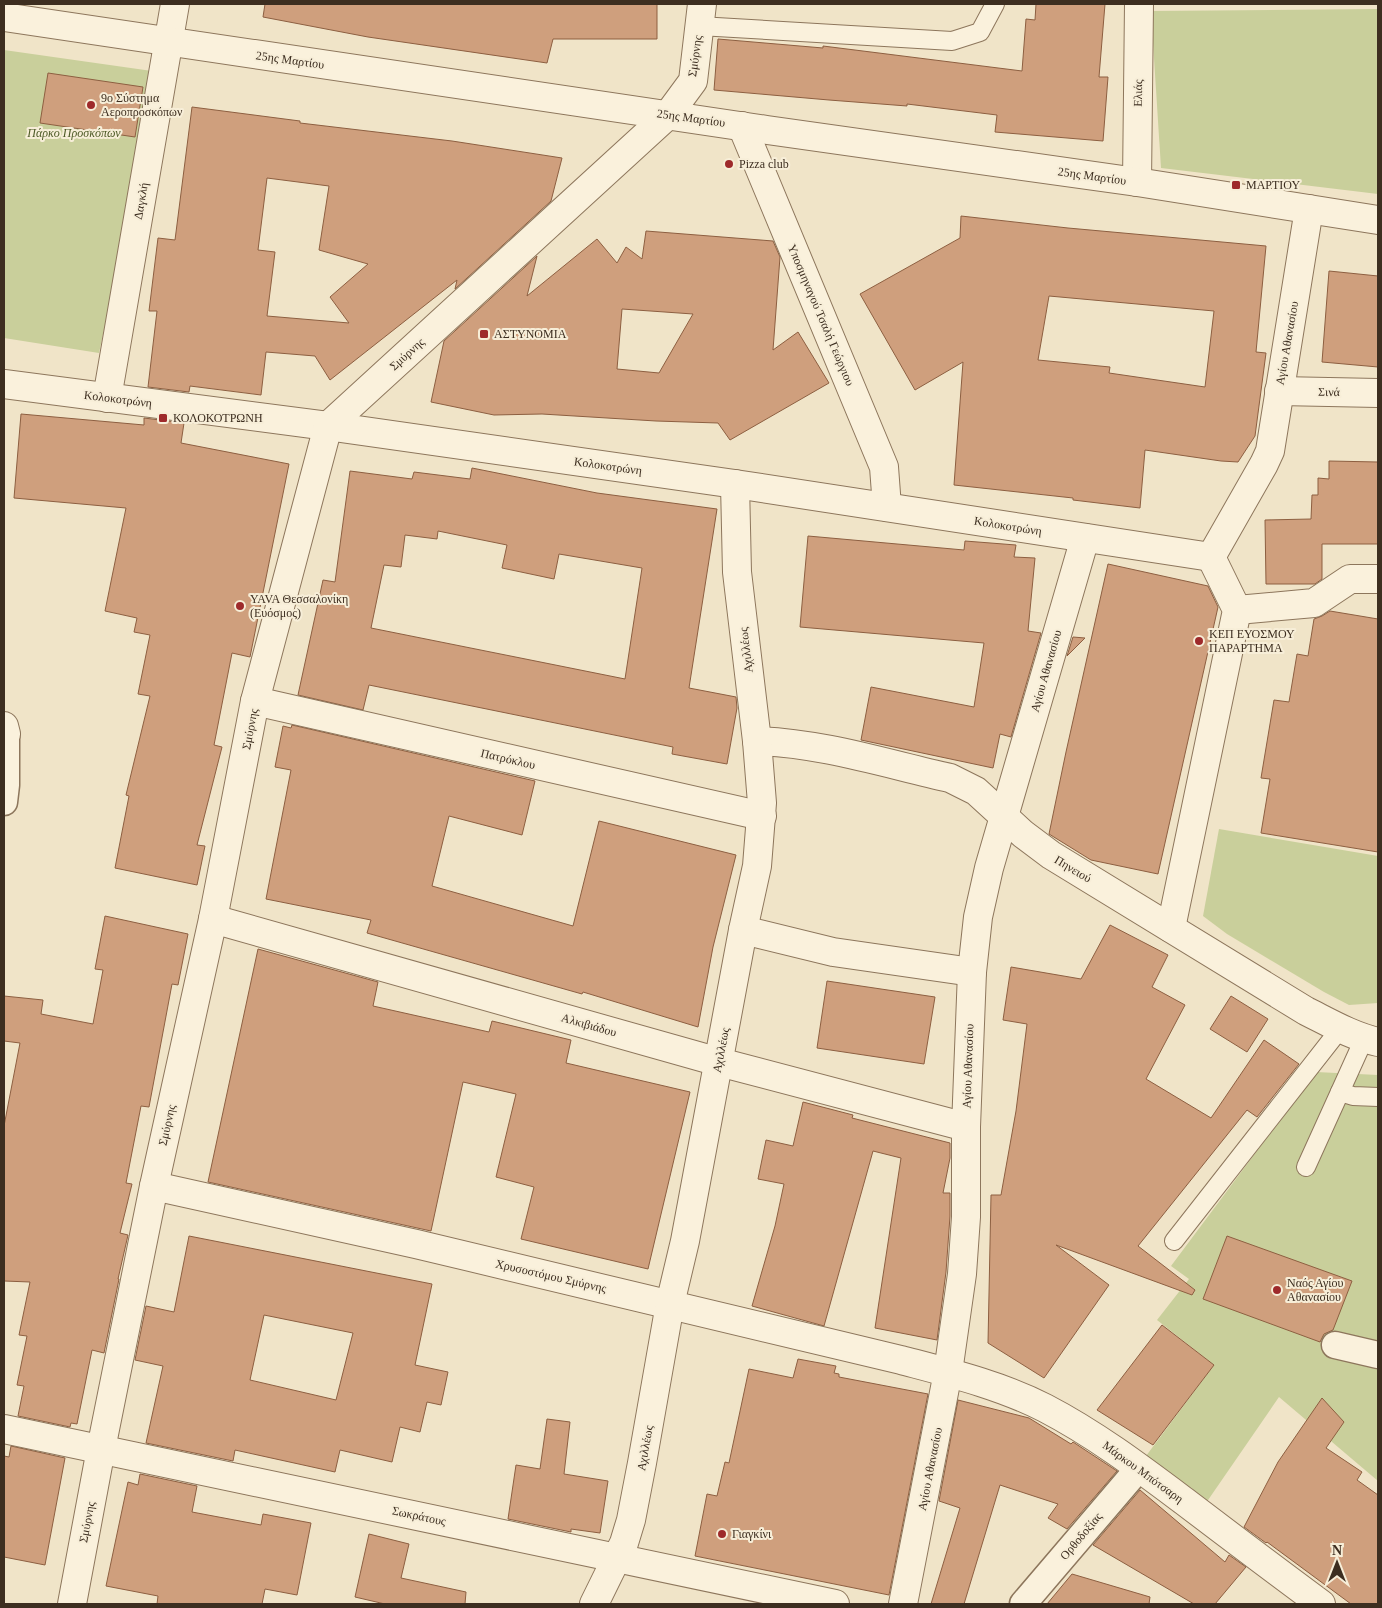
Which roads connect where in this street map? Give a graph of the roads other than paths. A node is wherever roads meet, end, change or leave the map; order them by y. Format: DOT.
graph roads {
  1 [pos="175,4"];
  2 [pos="995,4"];
  3 [pos="1139,4"];
  4 [pos="700,15"];
  5 [pos="4,17"];
  6 [pos="168,42"];
  7 [pos="668,115"];
  8 [pos="742,126"];
  9 [pos="1137,182"];
  10 [pos="1310,210"];
  11 [pos="1378,220"];
  12 [pos="4,384"];
  13 [pos="1279,392"];
  14 [pos="1378,393"];
  15 [pos="107,398"];
  16 [pos="328,426"];
  17 [pos="735,484"];
  18 [pos="887,507"];
  19 [pos="1085,538"];
  20 [pos="1211,557"];
  21 [pos="1378,579"];
  22 [pos="1237,610"];
  23 [pos="255,701"];
  24 [pos="5,730"];
  25 [pos="757,741"];
  26 [pos="4,802"];
  27 [pos="762,816"];
  28 [pos="1005,816"];
  29 [pos="213,919"];
  30 [pos="1171,928"];
  31 [pos="743,930"];
  32 [pos="972,972"];
  33 [pos="1361,1036"];
  34 [pos="719,1062"];
  35 [pos="1340,1092"];
  36 [pos="1378,1098"];
  37 [pos="966,1127"];
  38 [pos="1306,1167"];
  39 [pos="154,1186"];
  40 [pos="1174,1241"];
  41 [pos="670,1304"];
  42 [pos="1335,1345"];
  43 [pos="1378,1354"];
  44 [pos="948,1372"];
  45 [pos="4,1429"];
  46 [pos="101,1449"];
  47 [pos="1139,1468"];
  48 [pos="617,1558"];
  49 [pos="1307,1600"];
  50 [pos="72,1604"];
  51 [pos="594,1604"];
  52 [pos="835,1604"];
  53 [pos="903,1604"];
  54 [pos="1023,1604"];
  1 -- 6 [label="street, Δαγκλή"];
  2 -- 4 [label="lane"];
  3 -- 9 [label="street, Ελιάς"];
  4 -- 7 [label="street, Σμύρνης"];
  5 -- 6 [label="street, 25ης Μαρτίου"];
  6 -- 7 [label="street, 25ης Μαρτίου"];
  6 -- 15 [label="street, Δαγκλή"];
  7 -- 8 [label="street, 25ης Μαρτίου"];
  7 -- 16 [label="street, Σμύρνης"];
  8 -- 9 [label="street, 25ης Μαρτίου"];
  8 -- 18 [label="street, Υποσμηναγού Τσαλή Γεώργιου"];
  9 -- 10 [label="street, 25ης Μαρτίου"];
  10 -- 11 [label="street, 25ης Μαρτίου"];
  10 -- 13 [label="street, Αγίου Αθανασίου"];
  12 -- 15 [label="street, Κολοκοτρώνη"];
  13 -- 14 [label="street, Σινά"];
  13 -- 20 [label="street, Αγίου Αθανασίου"];
  15 -- 16 [label="street, Κολοκοτρώνη"];
  16 -- 17 [label="street, Κολοκοτρώνη"];
  16 -- 23 [label="street, Σμύρνης"];
  17 -- 18 [label="street, Κολοκοτρώνη"];
  17 -- 25 [label="street, Αχιλλέως"];
  18 -- 19 [label="street, Κολοκοτρώνη"];
  19 -- 20 [label="street, Κολοκοτρώνη"];
  19 -- 28 [label="street, Αγίου Αθανασίου"];
  20 -- 22 [label="street"];
  21 -- 22 [label="street"];
  22 -- 30 [label="street"];
  23 -- 27 [label="street, Πατρόκλου"];
  23 -- 29 [label="street, Σμύρνης"];
  24 -- 26 [label="street"];
  25 -- 27 [label="street, Αχιλλέως"];
  25 -- 28 [label="street, Πηνειού"];
  27 -- 31 [label="street, Αχιλλέως"];
  28 -- 30 [label="street, Πηνειού"];
  28 -- 32 [label="street, Αγίου Αθανασίου"];
  29 -- 34 [label="street, Αλκιβιάδου"];
  29 -- 39 [label="street, Σμύρνης"];
  30 -- 33 [label="street, Πηνειού"];
  31 -- 32 [label="street"];
  31 -- 34 [label="street, Αχιλλέως"];
  32 -- 37 [label="street, Αγίου Αθανασίου"];
  33 -- 35 [label="lane"];
  33 -- 40 [label="lane"];
  34 -- 37 [label="street, Αλκιβιάδου"];
  34 -- 41 [label="street, Αχιλλέως"];
  35 -- 36 [label="lane"];
  35 -- 38 [label="lane"];
  37 -- 44 [label="street, Αγίου Αθανασίου"];
  39 -- 41 [label="street, Χρυσοστόμου Σμύρνης"];
  39 -- 46 [label="street, Σμύρνης"];
  41 -- 44 [label="street, Χρυσοστόμου Σμύρνης"];
  41 -- 48 [label="street, Αχιλλέως"];
  42 -- 43 [label="street"];
  44 -- 47 [label="street, Μάρκου Μπότσαρη"];
  44 -- 53 [label="street, Αγίου Αθανασίου"];
  45 -- 46 [label="street, Σωκράτους"];
  46 -- 48 [label="street, Σωκράτους"];
  46 -- 50 [label="street, Σμύρνης"];
  47 -- 49 [label="street, Μάρκου Μπότσαρη"];
  47 -- 54 [label="street, Ορθοδοξίας"];
  48 -- 51 [label="street, Αχιλλέως"];
  48 -- 52 [label="street, Σωκράτους"];
}
